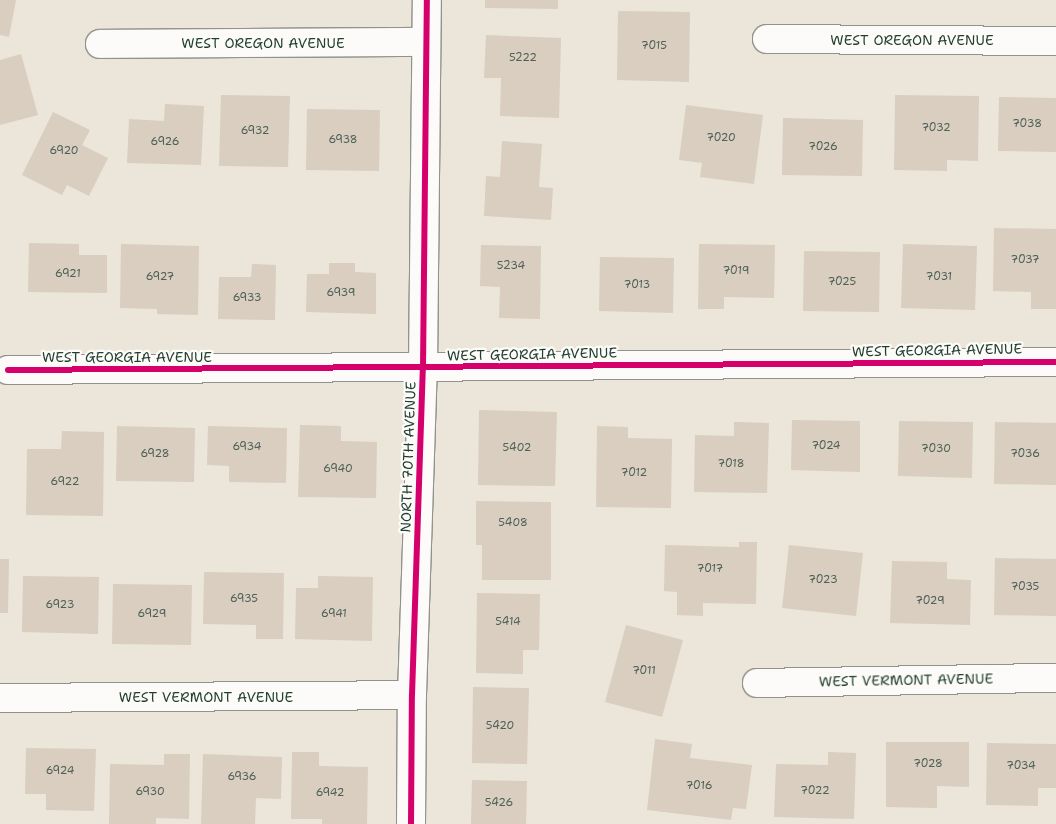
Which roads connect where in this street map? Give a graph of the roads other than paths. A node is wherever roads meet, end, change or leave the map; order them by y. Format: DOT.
graph roads {
  1 [pos="427,0"];
  2 [pos="768,39"];
  3 [pos="1056,41"];
  4 [pos="426,42"];
  5 [pos="100,44"];
  6 [pos="1056,362"];
  7 [pos="424,368"];
  8 [pos="8,370"];
  9 [pos="1056,678"];
  10 [pos="757,683"];
  11 [pos="412,695"];
  12 [pos="0,698"];
  13 [pos="411,824"];
  1 -- 4 [label="street, NORTH 70TH AVENUE"];
  2 -- 3 [label="street, WEST OREGON AVENUE"];
  4 -- 5 [label="street, WEST OREGON AVENUE"];
  4 -- 7 [label="street, NORTH 70TH AVENUE"];
  6 -- 7 [label="street, WEST GEORGIA AVENUE"];
  7 -- 8 [label="street, WEST GEORGIA AVENUE"];
  7 -- 11 [label="street, NORTH 70TH AVENUE"];
  9 -- 10 [label="street, WEST VERMONT AVENUE"];
  11 -- 12 [label="street, WEST VERMONT AVENUE"];
  11 -- 13 [label="street, NORTH 70TH AVENUE"];
}
